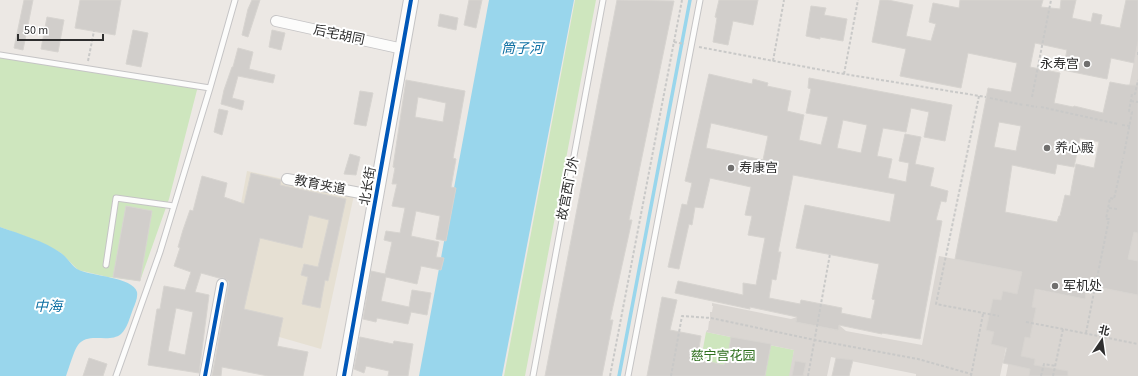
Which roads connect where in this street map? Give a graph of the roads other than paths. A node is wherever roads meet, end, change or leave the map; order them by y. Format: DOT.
graph roads {
  1 [pos="235,0"];
  2 [pos="411,0"];
  3 [pos="603,0"];
  4 [pos="700,0"];
  5 [pos="276,21"];
  6 [pos="403,49"];
  7 [pos="0,55"];
  8 [pos="210,88"];
  9 [pos="288,179"];
  10 [pos="376,196"];
  11 [pos="174,206"];
  12 [pos="106,265"];
  13 [pos="222,284"];
  14 [pos="116,376"];
  15 [pos="205,376"];
  16 [pos="344,376"];
  17 [pos="533,376"];
  18 [pos="628,376"];
  1 -- 8 [label="lane"];
  2 -- 6 [label="street, 北长街"];
  3 -- 17 [label="lane, 故宫西门外"];
  4 -- 18 [label="lane"];
  5 -- 6 [label="street, 后宅胡同"];
  6 -- 10 [label="street, 北长街"];
  7 -- 8 [label="lane"];
  8 -- 11 [label="lane"];
  9 -- 10 [label="street, 教育夹道"];
  10 -- 16 [label="street, 北长街"];
  11 -- 12 [label="lane"];
  11 -- 14 [label="lane"];
  13 -- 15 [label="street"];
}
